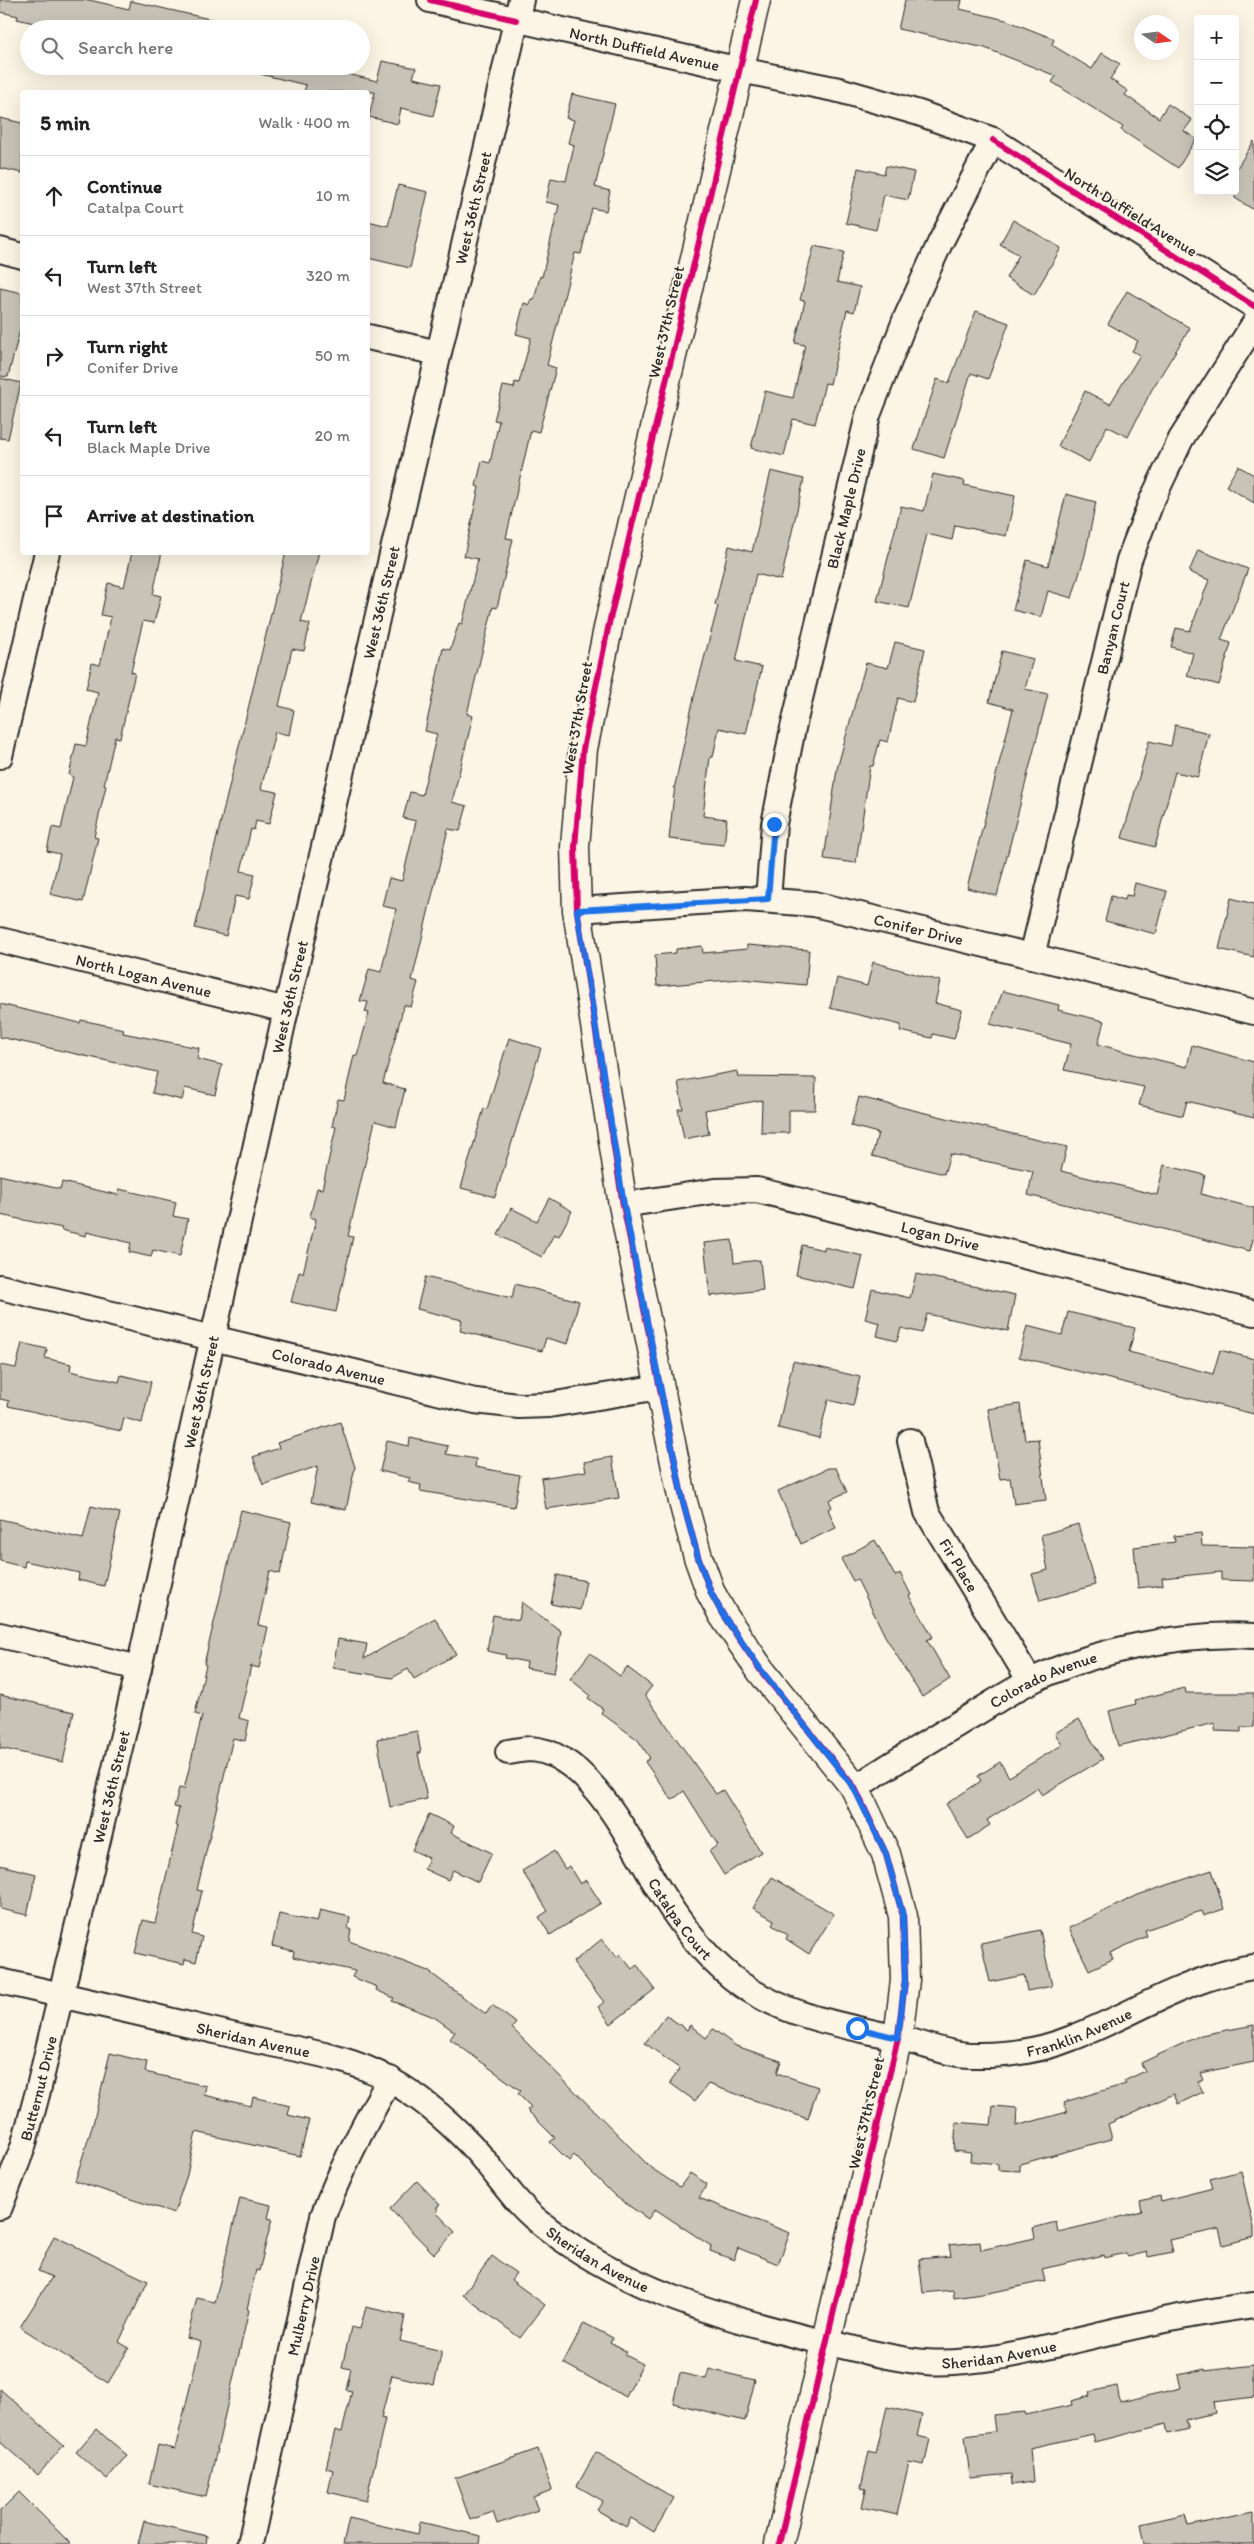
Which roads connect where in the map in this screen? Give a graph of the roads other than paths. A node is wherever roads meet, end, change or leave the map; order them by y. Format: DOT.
graph roads {
  1 [pos="430,0"];
  2 [pos="756,0"];
  3 [pos="518,10"];
  4 [pos="740,70"];
  5 [pos="993,140"];
  6 [pos="0,250"];
  7 [pos="20,255"];
  8 [pos="1254,306"];
  9 [pos="1254,324"];
  10 [pos="370,337"];
  11 [pos="438,353"];
  12 [pos="46,555"];
  13 [pos="0,756"];
  14 [pos="768,899"];
  15 [pos="577,910"];
  16 [pos="0,940"];
  17 [pos="1032,956"];
  18 [pos="286,1010"];
  19 [pos="1254,1012"];
  20 [pos="624,1205"];
  21 [pos="0,1287"];
  22 [pos="1254,1313"];
  23 [pos="212,1336"];
  24 [pos="660,1387"];
  25 [pos="910,1441"];
  26 [pos="0,1635"];
  27 [pos="1254,1636"];
  28 [pos="140,1668"];
  29 [pos="1030,1681"];
  30 [pos="508,1752"];
  31 [pos="854,1788"];
  32 [pos="1254,1967"];
  33 [pos="0,1981"];
  34 [pos="61,1995"];
  35 [pos="898,2038"];
  36 [pos="390,2079"];
  37 [pos="0,2207"];
  38 [pos="1254,2305"];
  39 [pos="826,2342"];
  40 [pos="250,2544"];
  41 [pos="779,2544"];
  1 -- 3 [label="street, North Duffield Avenue"];
  2 -- 4 [label="street, West 37th Street"];
  3 -- 4 [label="street, North Duffield Avenue"];
  3 -- 11 [label="street, West 36th Street"];
  4 -- 5 [label="street, North Duffield Avenue"];
  4 -- 15 [label="street, West 37th Street"];
  5 -- 8 [label="street, North Duffield Avenue"];
  5 -- 14 [label="street, Black Maple Drive"];
  6 -- 7 [label="street"];
  9 -- 17 [label="street, Banyan Court"];
  10 -- 11 [label="street"];
  11 -- 18 [label="street, West 36th Street"];
  12 -- 13 [label="street"];
  14 -- 15 [label="street, Conifer Drive"];
  14 -- 17 [label="street, Conifer Drive"];
  15 -- 20 [label="street, West 37th Street"];
  16 -- 18 [label="street, North Logan Avenue"];
  17 -- 19 [label="street, Conifer Drive"];
  18 -- 23 [label="street, West 36th Street"];
  20 -- 22 [label="street, Logan Drive"];
  20 -- 24 [label="street, West 37th Street"];
  21 -- 23 [label="street, Colorado Avenue"];
  23 -- 24 [label="street, Colorado Avenue"];
  23 -- 28 [label="street, West 36th Street"];
  24 -- 31 [label="street, West 37th Street"];
  25 -- 29 [label="street, Fir Place"];
  26 -- 28 [label="street"];
  27 -- 29 [label="street, Colorado Avenue"];
  28 -- 34 [label="street, West 36th Street"];
  29 -- 31 [label="street, Colorado Avenue"];
  30 -- 35 [label="street, Catalpa Court"];
  31 -- 35 [label="street, West 37th Street"];
  32 -- 35 [label="street, Franklin Avenue"];
  33 -- 34 [label="street, Sheridan Avenue"];
  34 -- 36 [label="street, Sheridan Avenue"];
  34 -- 37 [label="street, Butternut Drive"];
  35 -- 39 [label="street, West 37th Street"];
  36 -- 39 [label="street, Sheridan Avenue"];
  36 -- 40 [label="street, Mulberry Drive"];
  38 -- 39 [label="street, Sheridan Avenue"];
  39 -- 41 [label="street, West 37th Street"];
}
